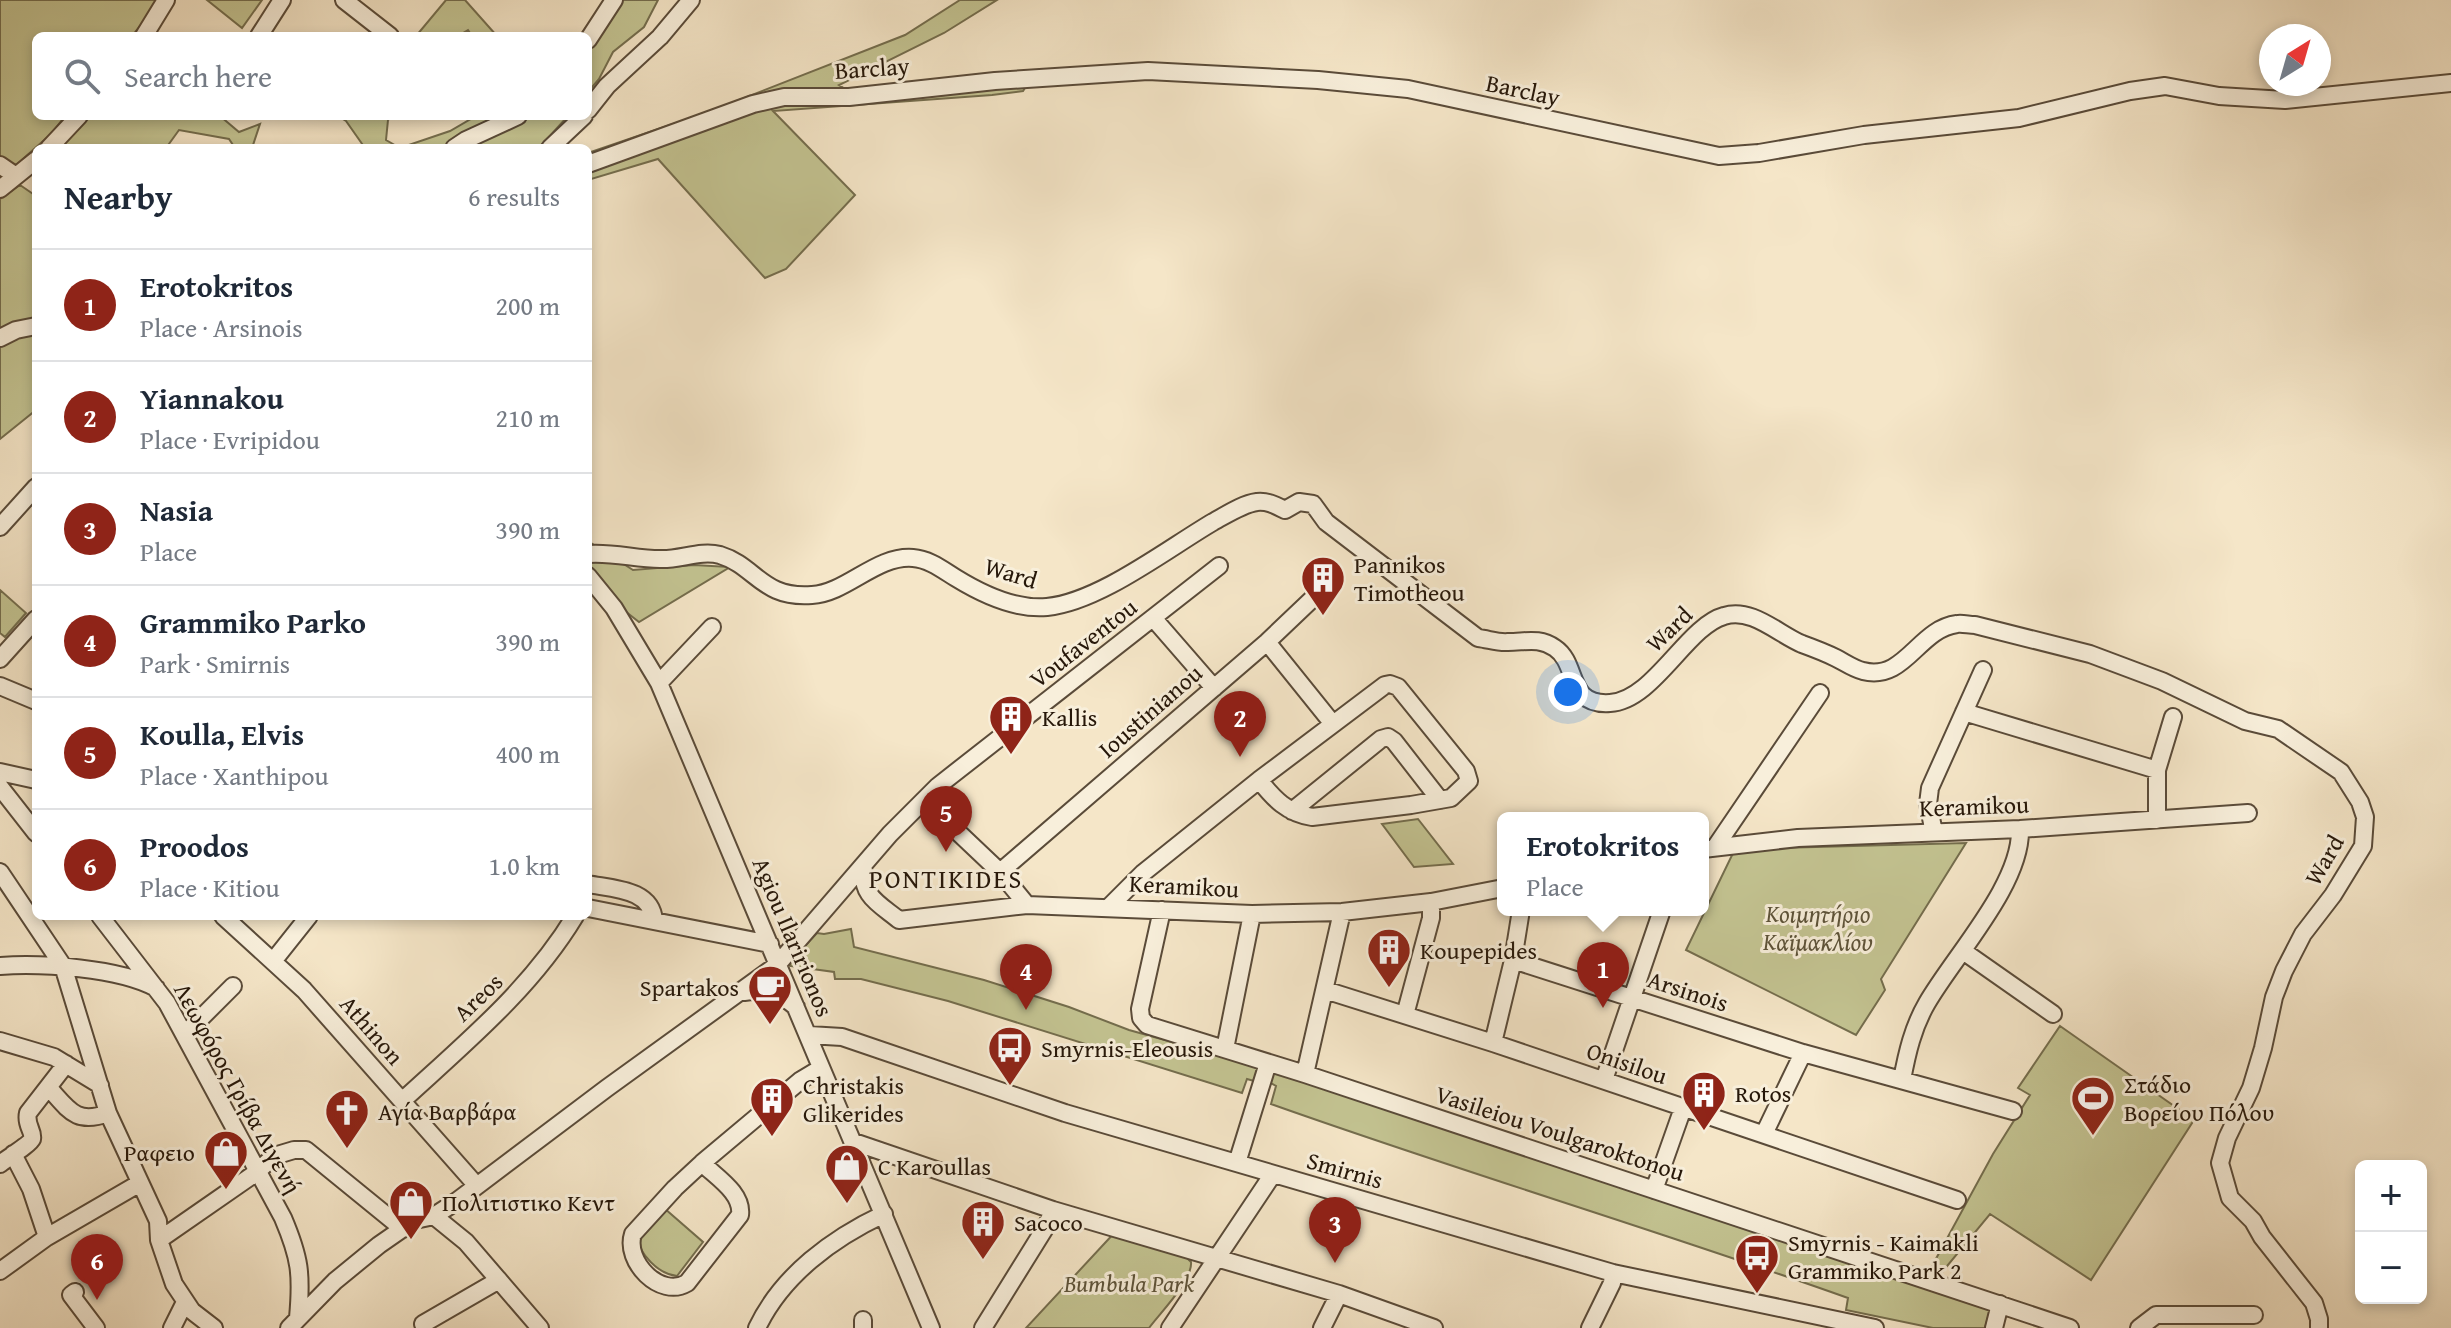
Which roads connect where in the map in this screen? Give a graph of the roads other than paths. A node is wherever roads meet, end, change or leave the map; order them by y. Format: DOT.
graph roads {
  1 [pos="166,0"];
  2 [pos="282,0"];
  3 [pos="344,0"];
  4 [pos="614,0"];
  5 [pos="691,0"];
  6 [pos="149,32"];
  7 [pos="262,32"];
  8 [pos="385,32"];
  9 [pos="592,34"];
  10 [pos="2451,83"];
  11 [pos="592,105"];
  12 [pos="75,120"];
  13 [pos="509,120"];
  14 [pos="580,120"];
  15 [pos="53,144"];
  16 [pos="460,144"];
  17 [pos="554,144"];
  18 [pos="32,163"];
  19 [pos="592,163"];
  20 [pos="0,165"];
  21 [pos="16,176"];
  22 [pos="0,189"];
  23 [pos="32,327"];
  24 [pos="0,338"];
  25 [pos="32,491"];
  26 [pos="0,527"];
  27 [pos="592,554"];
  28 [pos="1219,566"];
  29 [pos="592,581"];
  30 [pos="1329,583"];
  31 [pos="592,594"];
  32 [pos="610,602"];
  33 [pos="1154,619"];
  34 [pos="32,623"];
  35 [pos="712,627"];
  36 [pos="1267,642"];
  37 [pos="0,659"];
  38 [pos="1983,670"];
  39 [pos="659,683"];
  40 [pos="0,686"];
  41 [pos="1214,688"];
  42 [pos="1820,693"];
  43 [pos="32,699"];
  44 [pos="1964,712"];
  45 [pos="2173,717"];
  46 [pos="1333,724"];
  47 [pos="2157,770"];
  48 [pos="1,778"];
  49 [pos="32,780"];
  50 [pos="1259,780"];
  51 [pos="924,800"];
  52 [pos="1440,800"];
  53 [pos="1292,811"];
  54 [pos="2248,813"];
  55 [pos="2157,820"];
  56 [pos="32,827"];
  57 [pos="2020,829"];
  58 [pos="1934,832"];
  59 [pos="1710,848"];
  60 [pos="864,865"];
  61 [pos="0,872"];
  62 [pos="1000,872"];
  63 [pos="592,885"];
  64 [pos="1497,889"];
  65 [pos="839,895"];
  66 [pos="871,897"];
  67 [pos="1431,902"];
  68 [pos="1027,905"];
  69 [pos="1110,906"];
  70 [pos="592,909"];
  71 [pos="1162,910"];
  72 [pos="1342,912"];
  73 [pos="1252,914"];
  74 [pos="1520,916"];
  75 [pos="1660,916"];
  76 [pos="32,920"];
  77 [pos="32,920"];
  78 [pos="103,920"];
  79 [pos="228,920"];
  80 [pos="306,920"];
  81 [pos="573,920"];
  82 [pos="654,921"];
  83 [pos="770,944"];
  84 [pos="1963,951"];
  85 [pos="274,960"];
  86 [pos="1513,960"];
  87 [pos="777,965"];
  88 [pos="0,966"];
  89 [pos="63,966"];
  90 [pos="233,986"];
  91 [pos="157,989"];
  92 [pos="1325,990"];
  93 [pos="741,992"];
  94 [pos="1632,997"];
  95 [pos="797,1008"];
  96 [pos="2053,1014"];
  97 [pos="1405,1015"];
  98 [pos="185,1034"];
  99 [pos="809,1035"];
  100 [pos="0,1041"];
  101 [pos="1493,1043"];
  102 [pos="1225,1049"];
  103 [pos="1803,1053"];
  104 [pos="1268,1063"];
  105 [pos="66,1064"];
  106 [pos="821,1068"];
  107 [pos="1305,1074"];
  108 [pos="1604,1080"];
  109 [pos="1902,1080"];
  110 [pos="100,1085"];
  111 [pos="48,1087"];
  112 [pos="402,1101"];
  113 [pos="1683,1108"];
  114 [pos="2013,1111"];
  115 [pos="108,1113"];
  116 [pos="1764,1134"];
  117 [pos="854,1142"];
  118 [pos="6,1159"];
  119 [pos="702,1163"];
  120 [pos="1237,1163"];
  121 [pos="257,1172"];
  122 [pos="1273,1174"];
  123 [pos="140,1183"];
  124 [pos="477,1186"];
  125 [pos="1654,1190"];
  126 [pos="1957,1200"];
  127 [pos="1053,1210"];
  128 [pos="884,1214"];
  129 [pos="434,1216"];
  130 [pos="403,1229"];
  131 [pos="47,1237"];
  132 [pos="159,1240"];
  133 [pos="1220,1257"];
  134 [pos="0,1271"];
  135 [pos="1613,1273"];
  136 [pos="499,1280"];
  137 [pos="75,1292"];
  138 [pos="1339,1294"];
  139 [pos="185,1302"];
  140 [pos="2000,1304"];
  141 [pos="2254,1315"];
  142 [pos="423,1324"];
  143 [pos="292,1325"];
  144 [pos="96,1328"];
  145 [pos="172,1328"];
  146 [pos="214,1328"];
  147 [pos="540,1328"];
  148 [pos="757,1328"];
  149 [pos="931,1328"];
  150 [pos="983,1328"];
  151 [pos="1170,1328"];
  152 [pos="1322,1328"];
  153 [pos="1434,1328"];
  154 [pos="1590,1328"];
  155 [pos="1875,1328"];
  156 [pos="1994,1328"];
  157 [pos="2070,1328"];
  158 [pos="2139,1328"];
  159 [pos="2319,1328"];
  1 -- 6 [label="street"];
  2 -- 7 [label="street"];
  3 -- 8 [label="street"];
  4 -- 9 [label="street"];
  5 -- 11 [label="street"];
  10 -- 19 [label="street, Barclay"];
  12 -- 15 [label="street"];
  13 -- 16 [label="street"];
  14 -- 17 [label="street"];
  18 -- 21 [label="street"];
  20 -- 21 [label="street"];
  21 -- 22 [label="street"];
  23 -- 24 [label="street"];
  25 -- 26 [label="street"];
  27 -- 159 [label="street, Ward"];
  28 -- 33 [label="street, Voufaventou"];
  29 -- 32 [label="street, Agiou Ilaririonos"];
  30 -- 36 [label="street, Ioustinianou"];
  31 -- 32 [label="street"];
  32 -- 39 [label="street, Agiou Ilaririonos"];
  33 -- 41 [label="street"];
  33 -- 51 [label="street, Voufaventou"];
  34 -- 37 [label="street"];
  35 -- 39 [label="street"];
  36 -- 41 [label="street, Ioustinianou"];
  36 -- 46 [label="street"];
  38 -- 44 [label="street"];
  39 -- 83 [label="street, Agiou Ilaririonos"];
  40 -- 43 [label="street"];
  41 -- 62 [label="street, Ioustinianou"];
  42 -- 59 [label="street"];
  44 -- 47 [label="street"];
  44 -- 58 [label="street"];
  45 -- 47 [label="street"];
  46 -- 50 [label="street"];
  46 -- 52 [label="street"];
  47 -- 55 [label="street"];
  48 -- 49 [label="street"];
  48 -- 56 [label="street"];
  50 -- 53 [label="street"];
  50 -- 69 [label="street"];
  51 -- 60 [label="street, Voufaventou"];
  51 -- 62 [label="street"];
  52 -- 53 [label="street"];
  52 -- 53 [label="street"];
  54 -- 55 [label="street, Keramikou"];
  55 -- 57 [label="street, Keramikou"];
  57 -- 58 [label="street, Keramikou"];
  57 -- 84 [label="street"];
  58 -- 59 [label="street, Keramikou"];
  60 -- 65 [label="street, Voufaventou"];
  60 -- 66 [label="street"];
  61 -- 77 [label="street"];
  62 -- 68 [label="street"];
  63 -- 82 [label="street"];
  64 -- 67 [label="street, Keramikou"];
  65 -- 66 [label="street"];
  65 -- 87 [label="street, Voufaventou"];
  66 -- 68 [label="street, Keramikou"];
  67 -- 72 [label="street, Keramikou"];
  67 -- 97 [label="street"];
  68 -- 69 [label="street, Keramikou"];
  69 -- 71 [label="street, Keramikou"];
  70 -- 82 [label="street"];
  71 -- 73 [label="street, Keramikou"];
  71 -- 102 [label="street, Vasileiou Voulgaroktonou"];
  72 -- 73 [label="street, Keramikou"];
  72 -- 92 [label="street"];
  73 -- 102 [label="street"];
  74 -- 86 [label="street"];
  75 -- 94 [label="street"];
  76 -- 89 [label="street"];
  78 -- 91 [label="street"];
  79 -- 85 [label="street, Athinon"];
  80 -- 85 [label="street"];
  81 -- 112 [label="street, Areos"];
  82 -- 83 [label="street"];
  83 -- 87 [label="street, Agiou Ilaririonos"];
  84 -- 96 [label="street"];
  84 -- 109 [label="street"];
  85 -- 112 [label="street, Athinon"];
  86 -- 94 [label="street, Arsinois"];
  86 -- 101 [label="street"];
  87 -- 93 [label="street, Voufaventou"];
  87 -- 95 [label="street, Agiou Ilaririonos"];
  88 -- 89 [label="street, Λεωφόρος Γρίβα Διγενή"];
  89 -- 91 [label="street, Λεωφόρος Γρίβα Διγενή"];
  89 -- 110 [label="street"];
  90 -- 98 [label="street"];
  91 -- 98 [label="street, Λεωφόρος Γρίβα Διγενή"];
  92 -- 97 [label="street, Onisilou"];
  92 -- 107 [label="street"];
  93 -- 95 [label="street"];
  93 -- 124 [label="street, Voufaventou"];
  94 -- 103 [label="street, Arsinois"];
  94 -- 108 [label="street"];
  95 -- 99 [label="street, Agiou Ilaririonos"];
  97 -- 101 [label="street, Onisilou"];
  98 -- 121 [label="street, Λεωφόρος Γρίβα Διγενή"];
  99 -- 106 [label="street, Agiou Ilaririonos"];
  99 -- 120 [label="street, Smirnis"];
  100 -- 105 [label="street"];
  101 -- 108 [label="street, Onisilou"];
  102 -- 104 [label="street, Vasileiou Voulgaroktonou"];
  103 -- 109 [label="street, Arsinois"];
  103 -- 116 [label="street"];
  104 -- 107 [label="street, Vasileiou Voulgaroktonou"];
  104 -- 120 [label="street"];
  105 -- 110 [label="street"];
  105 -- 111 [label="street"];
  106 -- 117 [label="street, Agiou Ilaririonos"];
  106 -- 119 [label="street"];
  107 -- 125 [label="street, Vasileiou Voulgaroktonou"];
  108 -- 113 [label="street, Onisilou"];
  109 -- 114 [label="street, Arsinois"];
  110 -- 115 [label="street"];
  111 -- 115 [label="street"];
  111 -- 118 [label="street"];
  112 -- 124 [label="street, Athinon"];
  113 -- 116 [label="street, Onisilou"];
  113 -- 125 [label="street"];
  115 -- 123 [label="street"];
  116 -- 126 [label="street, Onisilou"];
  117 -- 127 [label="street"];
  117 -- 128 [label="street, Agiou Ilaririonos"];
  118 -- 131 [label="street"];
  119 -- 119 [label="street"];
  120 -- 122 [label="street, Smirnis"];
  121 -- 130 [label="street"];
  121 -- 132 [label="street"];
  121 -- 143 [label="street, Λεωφόρος Γρίβα Διγενή"];
  122 -- 133 [label="street"];
  122 -- 135 [label="street, Smirnis"];
  123 -- 131 [label="street"];
  123 -- 132 [label="street"];
  124 -- 129 [label="street, Voufaventou"];
  125 -- 140 [label="street, Vasileiou Voulgaroktonou"];
  127 -- 133 [label="street"];
  127 -- 150 [label="street"];
  128 -- 148 [label="street"];
  128 -- 149 [label="street, Agiou Ilaririonos"];
  129 -- 130 [label="street, Voufaventou"];
  129 -- 136 [label="street"];
  130 -- 143 [label="street, Voufaventou"];
  131 -- 134 [label="street"];
  132 -- 139 [label="street"];
  133 -- 138 [label="street"];
  133 -- 151 [label="street"];
  135 -- 154 [label="street"];
  135 -- 155 [label="street, Smirnis"];
  136 -- 142 [label="street"];
  136 -- 147 [label="street"];
  137 -- 144 [label="street"];
  138 -- 152 [label="street"];
  138 -- 153 [label="street"];
  139 -- 145 [label="street"];
  139 -- 146 [label="street"];
  140 -- 156 [label="street"];
  140 -- 157 [label="street, Vasileiou Voulgaroktonou"];
  141 -- 158 [label="street"];
}
